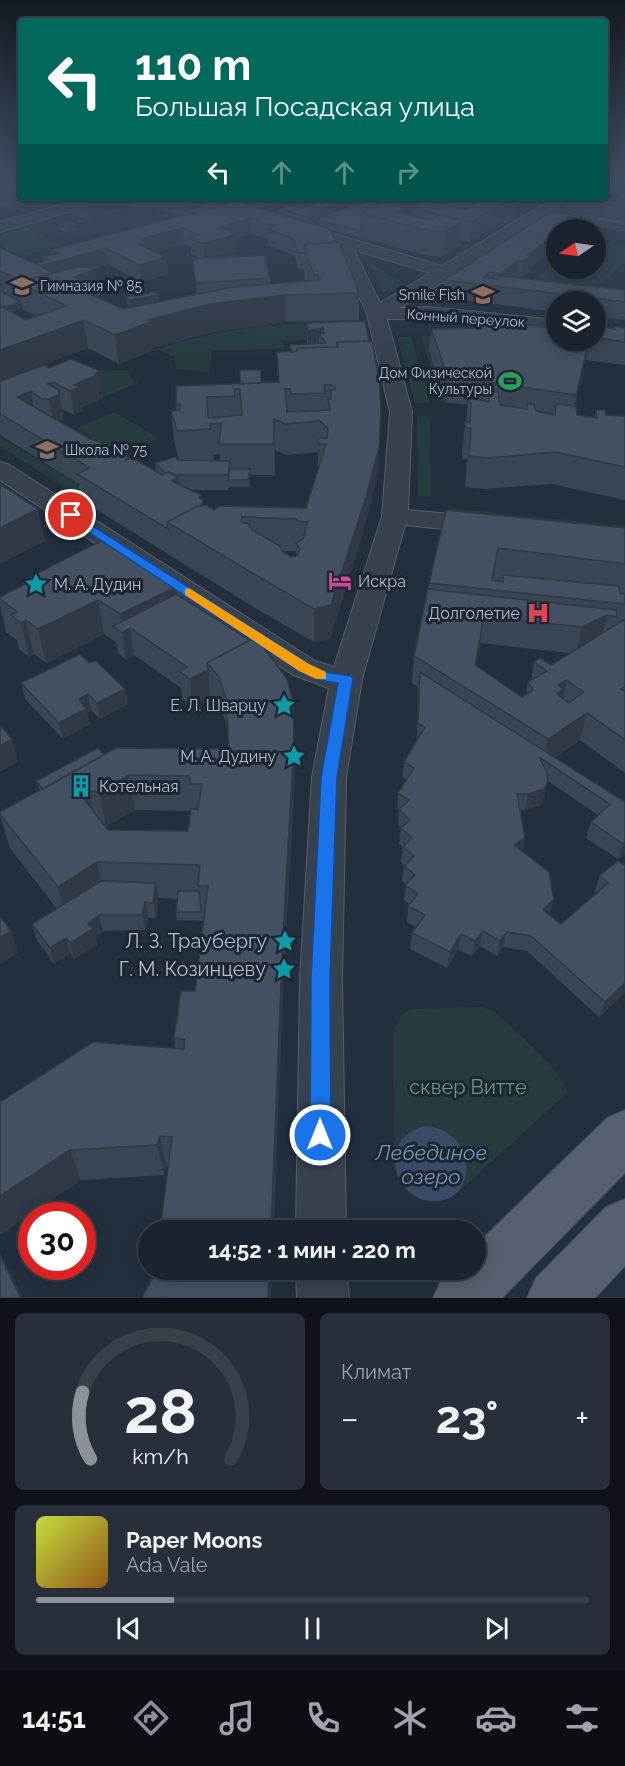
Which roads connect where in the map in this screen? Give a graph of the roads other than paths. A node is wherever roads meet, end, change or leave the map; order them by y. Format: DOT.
graph roads {
  1 [pos="321,236"];
  2 [pos="505,236"];
  3 [pos="342,242"];
  4 [pos="446,273"];
  5 [pos="376,314"];
  6 [pos="546,325"];
  7 [pos="0,469"];
  8 [pos="395,516"];
  9 [pos="509,528"];
  10 [pos="346,679"];
  11 [pos="625,1136"];
  12 [pos="321,1220"];
  13 [pos="625,1226"];
  14 [pos="322,1280"];
  15 [pos="323,1298"];
  16 [pos="462,1298"];
  17 [pos="556,1298"];
  1 -- 3 [label="street"];
  2 -- 4 [label="street"];
  3 -- 4 [label="street"];
  3 -- 5 [label="street"];
  4 -- 5 [label="street"];
  5 -- 6 [label="street, Конный переулок"];
  5 -- 8 [label="street"];
  7 -- 10 [label="street"];
  8 -- 9 [label="street"];
  8 -- 10 [label="street"];
  10 -- 12 [label="street"];
  11 -- 16 [label="main road"];
  13 -- 17 [label="main road"];
  14 -- 15 [label="street"];
}
